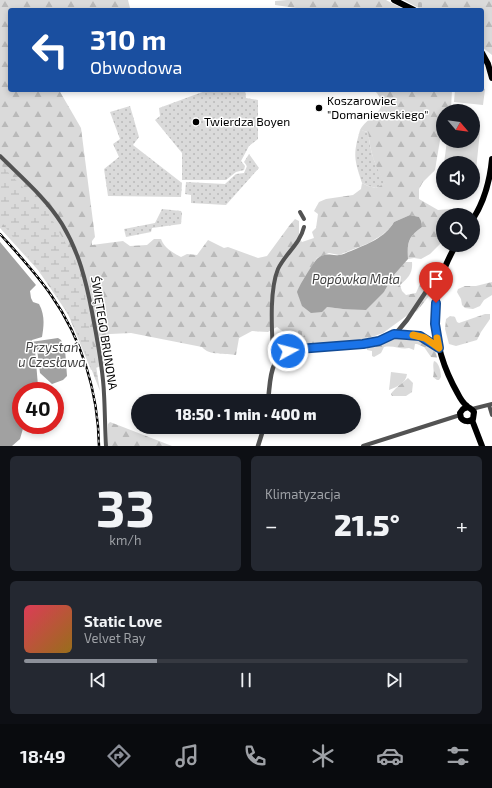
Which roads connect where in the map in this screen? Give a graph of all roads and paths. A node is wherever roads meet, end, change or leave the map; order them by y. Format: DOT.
graph roads {
  1 [pos="394,0"];
  2 [pos="410,8"];
  3 [pos="484,57"];
  4 [pos="492,78"];
  5 [pos="0,156"];
  6 [pos="492,158"];
  7 [pos="480,208"];
  8 [pos="300,212"];
  9 [pos="304,219"];
  10 [pos="304,227"];
  11 [pos="452,252"];
  12 [pos="442,273"];
  13 [pos="394,334"];
  14 [pos="439,348"];
  15 [pos="274,363"];
  16 [pos="269,394"];
  17 [pos="489,405"];
  18 [pos="468,414"];
  19 [pos="492,415"];
  20 [pos="262,434"];
  21 [pos="106,446"];
  22 [pos="258,446"];
  23 [pos="363,446"];
  24 [pos="482,446"];
  1 -- 2 [label="main road"];
  3 -- 4 [label="main road"];
  5 -- 21 [label="street, ŚWIĘTEGO BRUNONA"];
  6 -- 7 [label="main road"];
  8 -- 9 [label="street"];
  10 -- 15 [label="street"];
  11 -- 12 [label="main road"];
  12 -- 13 [label="street"];
  12 -- 14 [label="main road"];
  13 -- 14 [label="street"];
  13 -- 15 [label="street"];
  14 -- 18 [label="main road"];
  15 -- 16 [label="street"];
  17 -- 18 [label="street"];
  17 -- 19 [label="street"];
  18 -- 23 [label="street"];
  18 -- 24 [label="main road"];
  20 -- 22 [label="street"];
}
